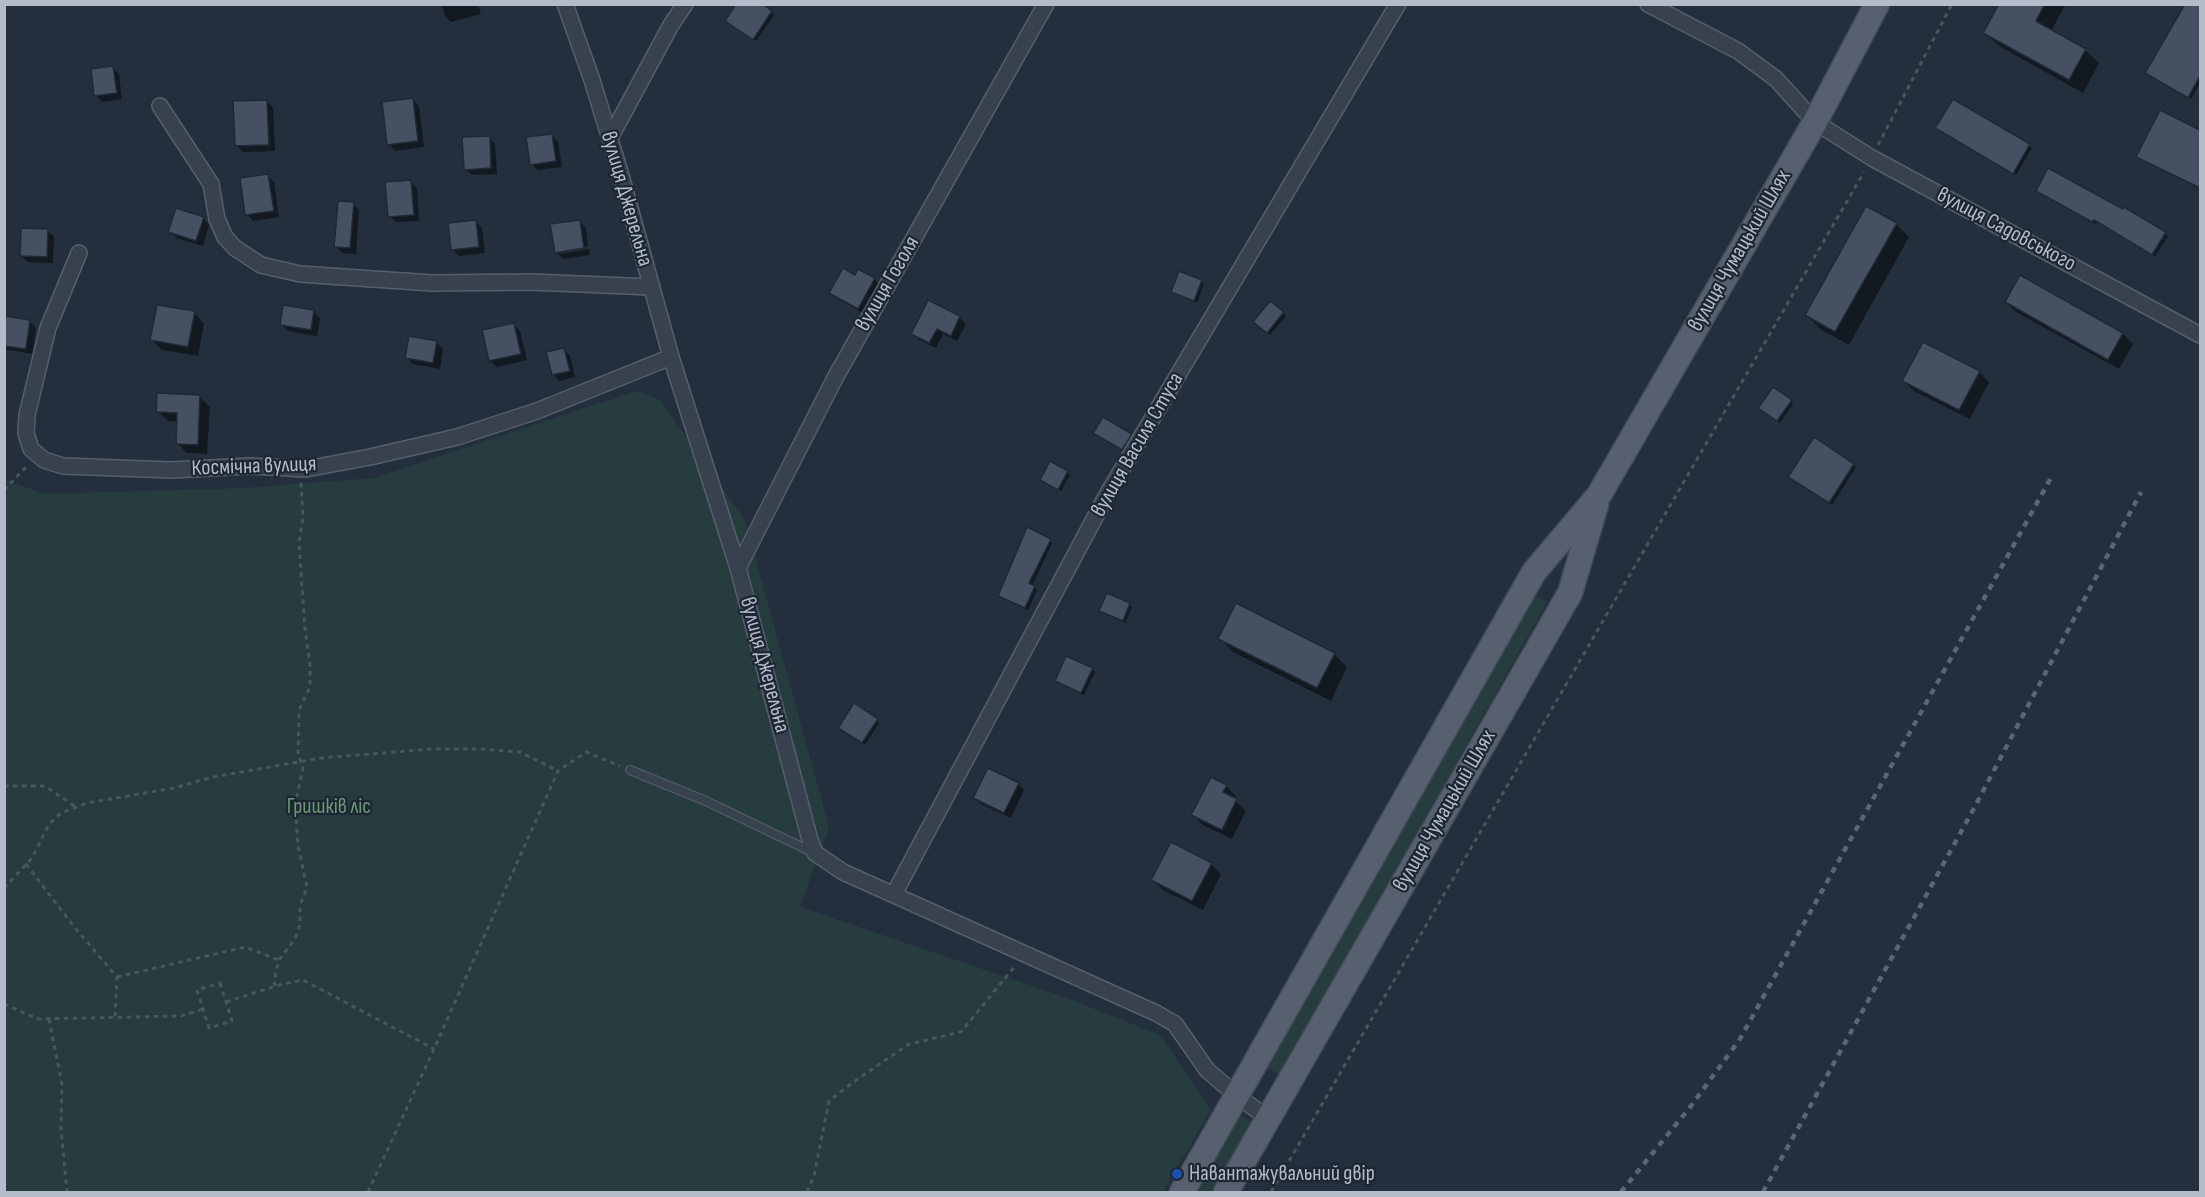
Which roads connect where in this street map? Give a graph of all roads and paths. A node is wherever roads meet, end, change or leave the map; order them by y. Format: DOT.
graph roads {
  1 [pos="565,4"];
  2 [pos="685,4"];
  3 [pos="1046,4"];
  4 [pos="1398,4"];
  5 [pos="1648,4"];
  6 [pos="1877,4"];
  7 [pos="1952,4"];
  8 [pos="160,106"];
  9 [pos="1815,122"];
  10 [pos="610,138"];
  11 [pos="1872,158"];
  12 [pos="79,253"];
  13 [pos="651,287"];
  14 [pos="2200,334"];
  15 [pos="671,357"];
  16 [pos="38,454"];
  17 [pos="299,469"];
  18 [pos="4,490"];
  19 [pos="1599,495"];
  20 [pos="738,568"];
  21 [pos="301,762"];
  22 [pos="630,770"];
  23 [pos="558,771"];
  24 [pos="4,786"];
  25 [pos="76,807"];
  26 [pos="816,853"];
  27 [pos="26,864"];
  28 [pos="4,888"];
  29 [pos="894,894"];
  30 [pos="1026,953"];
  31 [pos="279,960"];
  32 [pos="117,977"];
  33 [pos="275,986"];
  34 [pos="226,1002"];
  35 [pos="4,1004"];
  36 [pos="203,1009"];
  37 [pos="116,1017"];
  38 [pos="49,1019"];
  39 [pos="434,1049"];
  40 [pos="1237,1096"];
  41 [pos="1268,1118"];
  42 [pos="67,1192"];
  43 [pos="368,1192"];
  44 [pos="807,1192"];
  45 [pos="1182,1192"];
  46 [pos="1226,1192"];
  47 [pos="1271,1192"];
  1 -- 10 [label="street, вулиця Джерельна"];
  2 -- 10 [label="street"];
  3 -- 20 [label="street, вулиця Гоголя"];
  4 -- 29 [label="street, вулиця Василя Стуса"];
  5 -- 9 [label="street, вулиця Садовського"];
  6 -- 9 [label="main road, вулиця Чумацький Шлях"];
  7 -- 11 [label="path"];
  8 -- 13 [label="street"];
  9 -- 11 [label="street, вулиця Садовського"];
  9 -- 19 [label="main road, вулиця Чумацький Шлях"];
  10 -- 13 [label="street, вулиця Джерельна"];
  11 -- 14 [label="street, вулиця Садовського"];
  11 -- 47 [label="path"];
  12 -- 16 [label="street"];
  13 -- 15 [label="street, вулиця Джерельна"];
  15 -- 17 [label="street, Космічна вулиця"];
  15 -- 20 [label="street, вулиця Джерельна"];
  16 -- 17 [label="street, Космічна вулиця"];
  16 -- 18 [label="path"];
  17 -- 21 [label="path"];
  19 -- 40 [label="main road, вулиця Чумацький Шлях"];
  19 -- 41 [label="main road, вулиця Чумацький Шлях"];
  20 -- 26 [label="street, вулиця Джерельна"];
  21 -- 23 [label="path"];
  21 -- 25 [label="path"];
  21 -- 31 [label="path"];
  22 -- 23 [label="path"];
  22 -- 26 [label="lane"];
  23 -- 39 [label="path"];
  24 -- 25 [label="path"];
  25 -- 27 [label="path"];
  26 -- 29 [label="street"];
  27 -- 28 [label="path"];
  27 -- 32 [label="path"];
  29 -- 30 [label="street"];
  30 -- 40 [label="street"];
  30 -- 44 [label="path"];
  31 -- 32 [label="path"];
  31 -- 33 [label="path"];
  32 -- 37 [label="path"];
  33 -- 34 [label="path"];
  33 -- 39 [label="path"];
  34 -- 36 [label="path"];
  34 -- 36 [label="path"];
  35 -- 38 [label="path"];
  36 -- 37 [label="path"];
  37 -- 38 [label="path"];
  38 -- 42 [label="path"];
  39 -- 43 [label="path"];
  40 -- 41 [label="street"];
  40 -- 45 [label="main road, вулиця Чумацький Шлях"];
  41 -- 46 [label="main road, вулиця Чумацький Шлях"];
}
